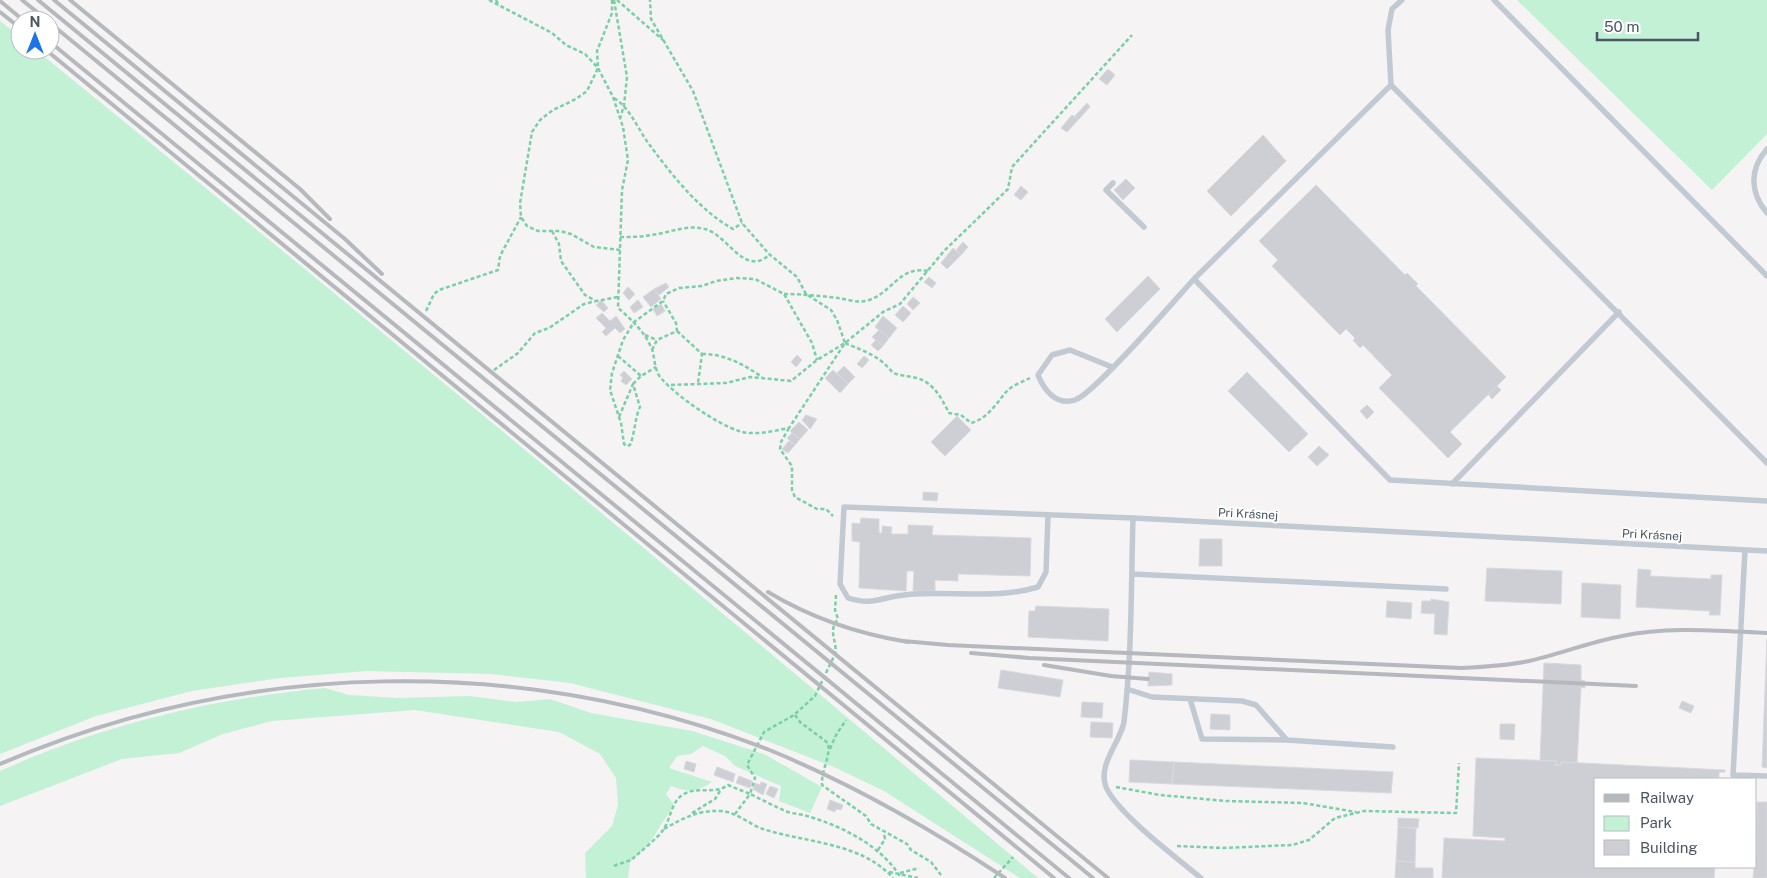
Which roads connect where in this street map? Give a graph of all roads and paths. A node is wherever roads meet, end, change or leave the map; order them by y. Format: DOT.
graph roads {
  1 [pos="488,0"];
  2 [pos="496,0"];
  3 [pos="614,0"];
  4 [pos="650,0"];
  5 [pos="1402,0"];
  6 [pos="1494,0"];
  7 [pos="499,7"];
  8 [pos="1132,35"];
  9 [pos="664,41"];
  10 [pos="598,68"];
  11 [pos="1391,85"];
  12 [pos="613,97"];
  13 [pos="624,105"];
  14 [pos="620,119"];
  15 [pos="1767,149"];
  16 [pos="1113,183"];
  17 [pos="1767,213"];
  18 [pos="521,217"];
  19 [pos="742,223"];
  20 [pos="1144,227"];
  21 [pos="552,231"];
  22 [pos="620,238"];
  23 [pos="620,250"];
  24 [pos="769,254"];
  25 [pos="928,271"];
  26 [pos="1767,276"];
  27 [pos="1194,279"];
  28 [pos="784,294"];
  29 [pos="806,294"];
  30 [pos="618,297"];
  31 [pos="596,301"];
  32 [pos="662,301"];
  33 [pos="426,311"];
  34 [pos="1619,312"];
  35 [pos="634,322"];
  36 [pos="677,331"];
  37 [pos="644,335"];
  38 [pos="657,340"];
  39 [pos="845,343"];
  40 [pos="652,350"];
  41 [pos="702,354"];
  42 [pos="618,356"];
  43 [pos="817,360"];
  44 [pos="656,367"];
  45 [pos="1112,367"];
  46 [pos="494,370"];
  47 [pos="1038,374"];
  48 [pos="641,376"];
  49 [pos="762,377"];
  50 [pos="698,383"];
  51 [pos="633,384"];
  52 [pos="670,385"];
  53 [pos="619,417"];
  54 [pos="788,428"];
  55 [pos="1767,463"];
  56 [pos="1452,484"];
  57 [pos="1767,501"];
  58 [pos="1048,515"];
  59 [pos="1133,518"];
  60 [pos="835,520"];
  61 [pos="1745,550"];
  62 [pos="1767,551"];
  63 [pos="1132,574"];
  64 [pos="1446,589"];
  65 [pos="836,593"];
  66 [pos="1127,689"];
  67 [pos="1190,699"];
  68 [pos="794,715"];
  69 [pos="846,720"];
  70 [pos="1287,740"];
  71 [pos="1393,747"];
  72 [pos="830,750"];
  73 [pos="1459,762"];
  74 [pos="1767,776"];
  75 [pos="1105,784"];
  76 [pos="720,791"];
  77 [pos="750,794"];
  78 [pos="1357,813"];
  79 [pos="690,814"];
  80 [pos="735,814"];
  81 [pos="664,830"];
  82 [pos="884,833"];
  83 [pos="1163,845"];
  84 [pos="878,850"];
  85 [pos="1013,857"];
  86 [pos="614,866"];
  87 [pos="919,868"];
  88 [pos="888,872"];
  89 [pos="898,873"];
  90 [pos="941,875"];
  91 [pos="893,878"];
  92 [pos="901,878"];
  93 [pos="918,878"];
  94 [pos="994,878"];
  95 [pos="1201,878"];
  1 -- 7 [label="path"];
  2 -- 7 [label="path"];
  3 -- 9 [label="path"];
  3 -- 10 [label="path"];
  3 -- 13 [label="path"];
  4 -- 9 [label="path"];
  5 -- 11 [label="lane"];
  6 -- 26 [label="lane"];
  7 -- 10 [label="path"];
  8 -- 25 [label="path"];
  9 -- 19 [label="path"];
  10 -- 12 [label="path"];
  10 -- 18 [label="path"];
  11 -- 27 [label="lane"];
  11 -- 34 [label="lane"];
  12 -- 13 [label="path"];
  12 -- 14 [label="path"];
  13 -- 14 [label="path"];
  13 -- 19 [label="path"];
  14 -- 22 [label="path"];
  15 -- 17 [label="lane"];
  16 -- 20 [label="lane"];
  18 -- 21 [label="path"];
  18 -- 33 [label="path"];
  19 -- 24 [label="path"];
  21 -- 23 [label="path"];
  21 -- 31 [label="path"];
  22 -- 23 [label="path"];
  22 -- 24 [label="path"];
  23 -- 30 [label="path"];
  24 -- 29 [label="path"];
  25 -- 29 [label="path"];
  25 -- 39 [label="path"];
  27 -- 45 [label="lane"];
  27 -- 56 [label="lane"];
  28 -- 29 [label="path"];
  28 -- 32 [label="path"];
  28 -- 43 [label="path"];
  29 -- 39 [label="path"];
  30 -- 31 [label="path"];
  30 -- 35 [label="path"];
  31 -- 46 [label="path"];
  32 -- 35 [label="path"];
  32 -- 36 [label="path"];
  34 -- 55 [label="lane"];
  34 -- 56 [label="lane"];
  35 -- 37 [label="path"];
  35 -- 42 [label="path"];
  36 -- 38 [label="path"];
  36 -- 41 [label="path"];
  37 -- 38 [label="path"];
  37 -- 40 [label="path"];
  38 -- 40 [label="path"];
  39 -- 43 [label="path"];
  39 -- 47 [label="path"];
  39 -- 54 [label="path"];
  40 -- 44 [label="path"];
  41 -- 49 [label="path"];
  41 -- 50 [label="path"];
  42 -- 48 [label="path"];
  42 -- 53 [label="path"];
  43 -- 49 [label="path"];
  44 -- 48 [label="path"];
  44 -- 52 [label="path"];
  45 -- 47 [label="lane"];
  45 -- 47 [label="lane"];
  48 -- 51 [label="path"];
  49 -- 50 [label="path"];
  50 -- 52 [label="path"];
  51 -- 53 [label="path"];
  51 -- 53 [label="path"];
  52 -- 54 [label="path"];
  54 -- 60 [label="path"];
  56 -- 57 [label="lane"];
  58 -- 58 [label="lane, Pri Krásnej"];
  58 -- 59 [label="lane, Pri Krásnej"];
  59 -- 61 [label="lane, Pri Krásnej"];
  59 -- 63 [label="lane"];
  61 -- 62 [label="lane, Pri Krásnej"];
  61 -- 74 [label="lane"];
  63 -- 64 [label="lane"];
  63 -- 66 [label="lane"];
  65 -- 68 [label="path"];
  66 -- 67 [label="lane"];
  66 -- 75 [label="lane"];
  67 -- 70 [label="lane"];
  67 -- 70 [label="lane"];
  68 -- 72 [label="path"];
  68 -- 77 [label="path"];
  69 -- 72 [label="path"];
  70 -- 71 [label="lane"];
  72 -- 82 [label="path"];
  73 -- 78 [label="path"];
  75 -- 78 [label="path"];
  75 -- 83 [label="lane"];
  76 -- 77 [label="path"];
  76 -- 79 [label="path"];
  76 -- 81 [label="path"];
  77 -- 80 [label="path"];
  77 -- 84 [label="path"];
  78 -- 83 [label="path"];
  79 -- 80 [label="path"];
  79 -- 81 [label="path"];
  80 -- 88 [label="path"];
  81 -- 86 [label="path"];
  82 -- 84 [label="path"];
  82 -- 90 [label="path"];
  83 -- 95 [label="lane"];
  84 -- 89 [label="path"];
  85 -- 94 [label="path"];
  87 -- 89 [label="path"];
  88 -- 89 [label="path"];
  88 -- 91 [label="path"];
  89 -- 92 [label="path"];
  89 -- 93 [label="path"];
}
